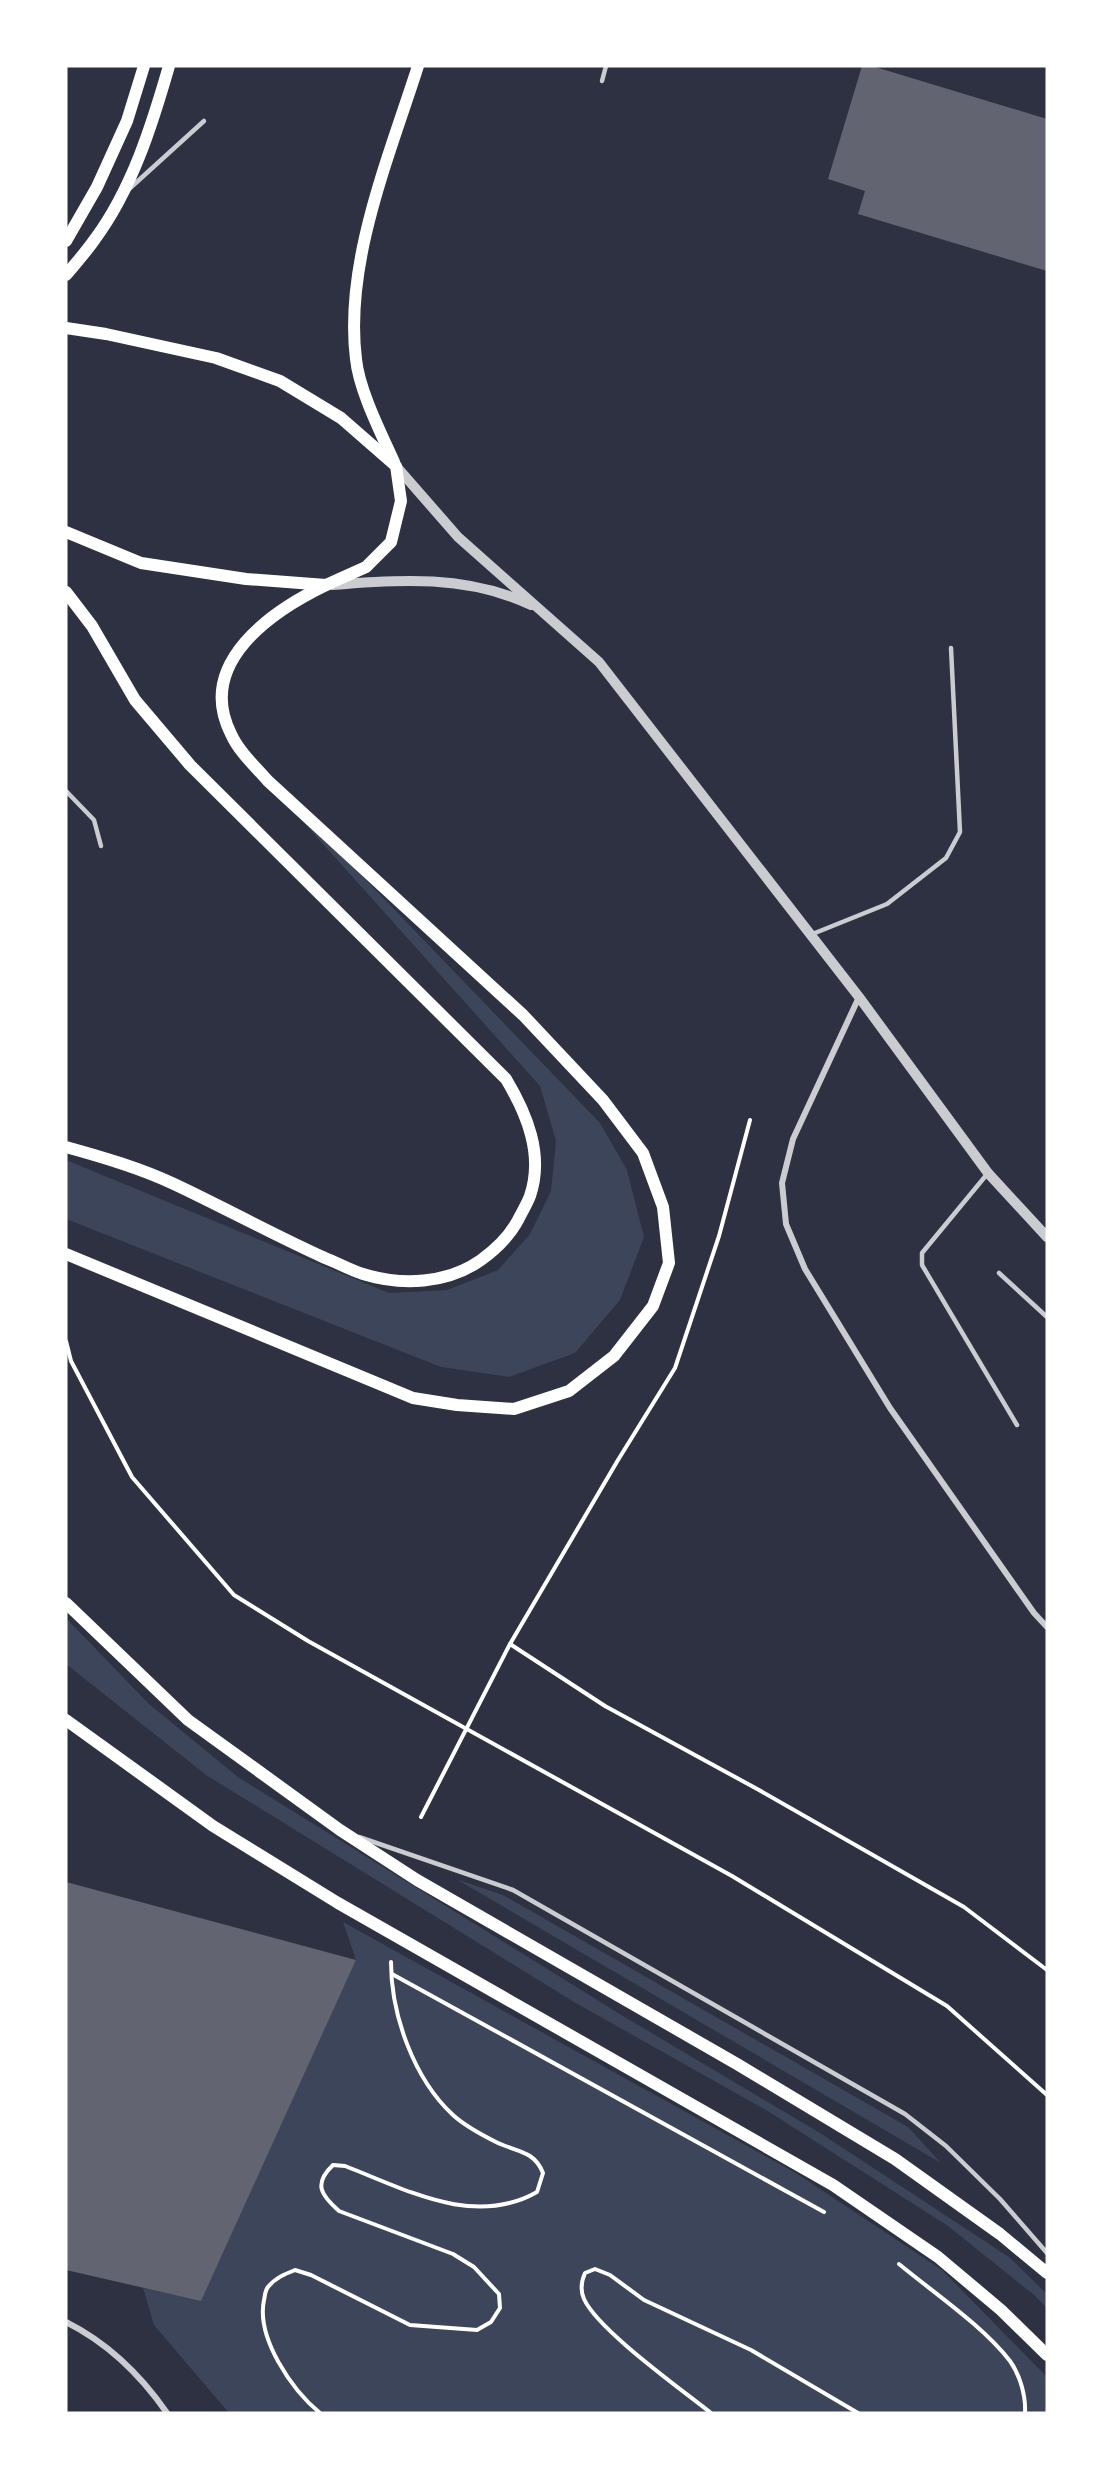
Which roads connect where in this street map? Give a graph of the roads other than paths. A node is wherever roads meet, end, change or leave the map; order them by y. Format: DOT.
graph roads {
  1 [pos="144,66"];
  2 [pos="169,66"];
  3 [pos="418,66"];
  4 [pos="606,66"];
  5 [pos="602,81"];
  6 [pos="204,121"];
  7 [pos="119,199"];
  8 [pos="66,241"];
  9 [pos="66,275"];
  10 [pos="66,328"];
  11 [pos="396,466"];
  12 [pos="66,532"];
  13 [pos="326,585"];
  14 [pos="66,592"];
  15 [pos="542,610"];
  16 [pos="951,648"];
  17 [pos="66,791"];
  18 [pos="101,846"];
  19 [pos="810,935"];
  20 [pos="859,997"];
  21 [pos="66,1147"];
  22 [pos="988,1173"];
  23 [pos="1047,1237"];
  24 [pos="66,1254"];
  25 [pos="999,1273"];
  26 [pos="1047,1317"];
  27 [pos="1017,1425"];
  28 [pos="66,1603"];
  29 [pos="1047,1627"];
  30 [pos="66,1720"];
  31 [pos="340,1830"];
  32 [pos="1047,2253"];
  33 [pos="1047,2273"];
  34 [pos="66,2322"];
  35 [pos="1047,2355"];
  36 [pos="167,2413"];
  1 -- 8 [label="main road"];
  2 -- 7 [label="main road"];
  3 -- 11 [label="main road"];
  4 -- 5 [label="lane"];
  6 -- 7 [label="lane"];
  7 -- 9 [label="main road"];
  10 -- 11 [label="main road"];
  11 -- 13 [label="main road"];
  11 -- 15 [label="street"];
  12 -- 13 [label="main road"];
  13 -- 15 [label="street"];
  13 -- 24 [label="main road"];
  14 -- 21 [label="main road"];
  15 -- 19 [label="street"];
  16 -- 19 [label="lane"];
  17 -- 18 [label="lane"];
  19 -- 20 [label="street"];
  20 -- 22 [label="street"];
  20 -- 29 [label="street"];
  22 -- 23 [label="street"];
  22 -- 27 [label="lane"];
  25 -- 26 [label="lane"];
  28 -- 31 [label="main road"];
  30 -- 35 [label="main road"];
  31 -- 32 [label="lane"];
  31 -- 33 [label="main road"];
  34 -- 36 [label="street"];
}
